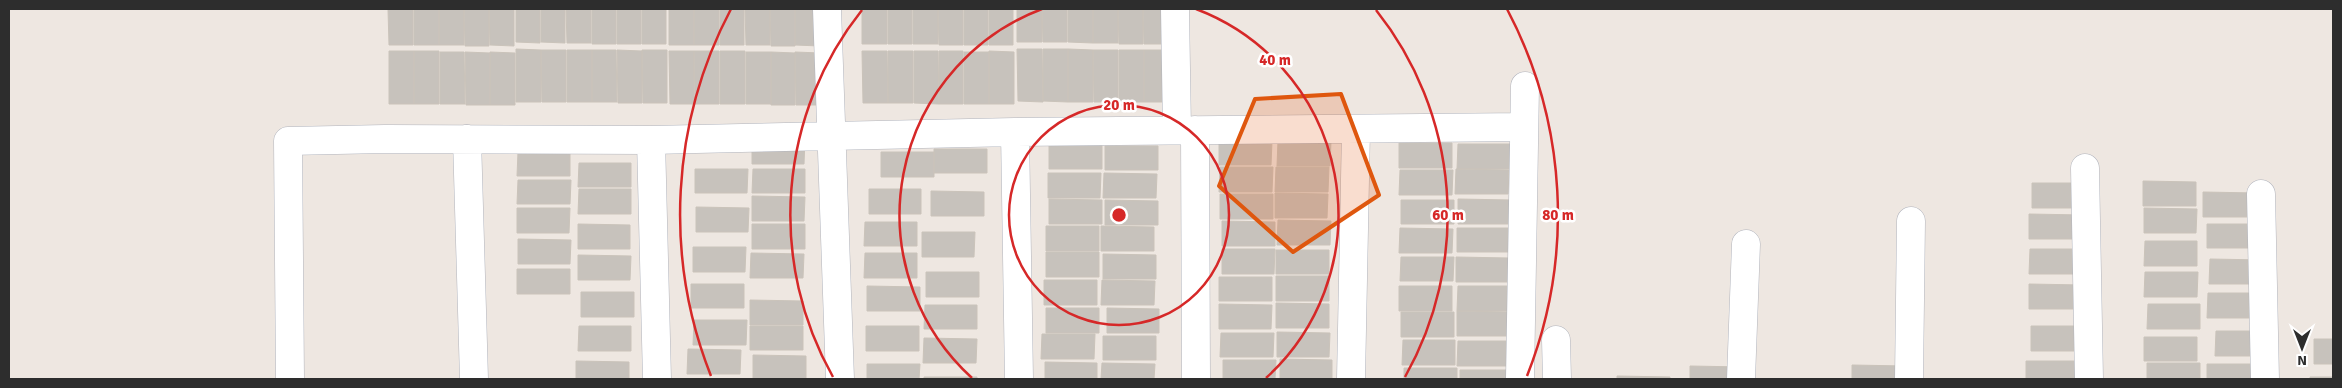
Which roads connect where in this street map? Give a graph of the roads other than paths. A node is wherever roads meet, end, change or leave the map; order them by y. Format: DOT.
graph roads {
  1 [pos="827,9"];
  2 [pos="1175,9"];
  3 [pos="1525,86"];
  4 [pos="1524,127"];
  5 [pos="1356,128"];
  6 [pos="1186,130"];
  7 [pos="1015,132"];
  8 [pos="830,135"];
  9 [pos="467,140"];
  10 [pos="651,140"];
  11 [pos="2085,168"];
  12 [pos="2261,194"];
  13 [pos="1911,222"];
  14 [pos="1746,244"];
  15 [pos="1556,340"];
  16 [pos="290,379"];
  17 [pos="474,379"];
  18 [pos="657,379"];
  19 [pos="840,379"];
  20 [pos="1019,379"];
  21 [pos="1196,379"];
  22 [pos="1351,379"];
  23 [pos="1520,379"];
  24 [pos="1557,379"];
  25 [pos="1741,379"];
  26 [pos="1909,379"];
  27 [pos="2089,379"];
  28 [pos="2265,379"];
  1 -- 8 [label="street"];
  2 -- 6 [label="street"];
  3 -- 4 [label="street"];
  4 -- 5 [label="street"];
  4 -- 23 [label="street"];
  5 -- 6 [label="street"];
  5 -- 22 [label="street"];
  6 -- 7 [label="street"];
  6 -- 21 [label="street"];
  7 -- 8 [label="street"];
  7 -- 20 [label="street"];
  8 -- 10 [label="street"];
  8 -- 19 [label="street"];
  9 -- 10 [label="street"];
  9 -- 16 [label="street"];
  9 -- 17 [label="street"];
  10 -- 18 [label="street"];
  11 -- 27 [label="street"];
  12 -- 28 [label="street"];
  13 -- 26 [label="street"];
  14 -- 25 [label="street"];
  15 -- 24 [label="street"];
}
